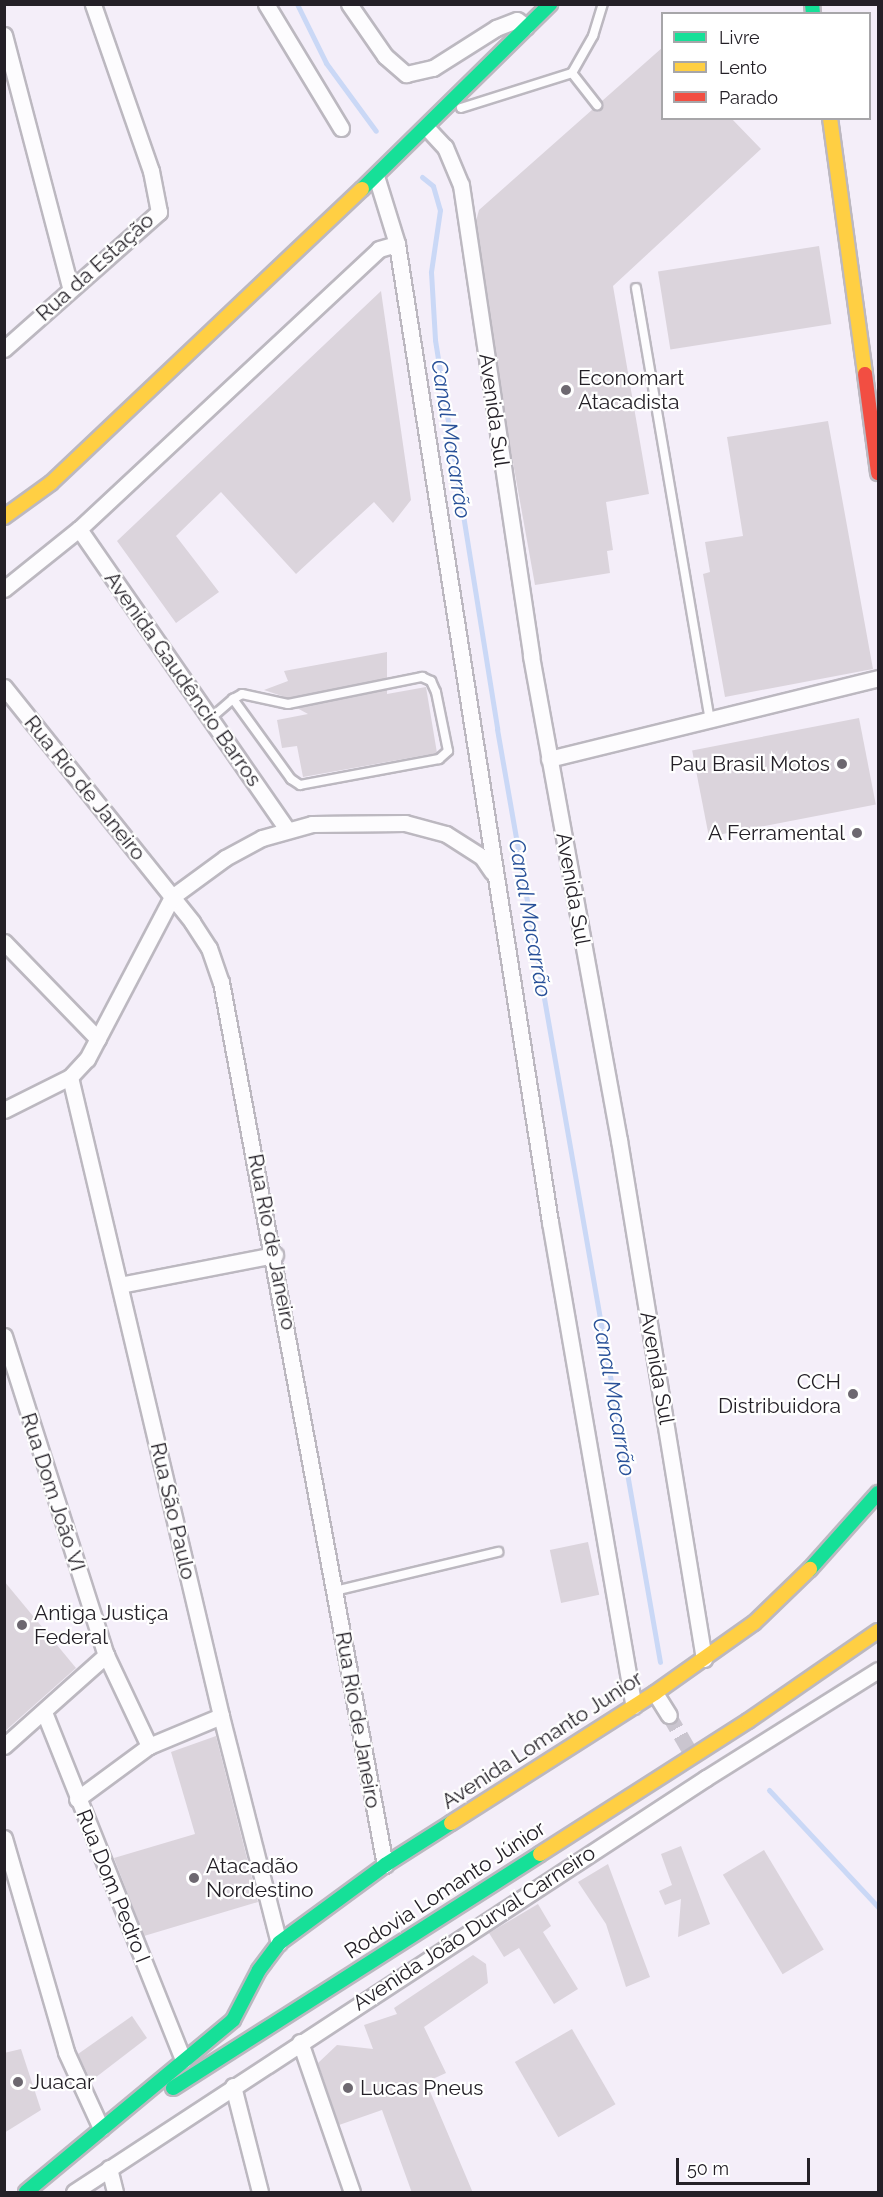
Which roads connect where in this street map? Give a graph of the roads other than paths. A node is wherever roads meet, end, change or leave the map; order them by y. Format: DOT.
graph roads {
  1 [pos="93,4"];
  2 [pos="266,4"];
  3 [pos="349,4"];
  4 [pos="550,4"];
  5 [pos="603,4"];
  6 [pos="526,27"];
  7 [pos="4,35"];
  8 [pos="572,73"];
  9 [pos="597,105"];
  10 [pos="443,113"];
  11 [pos="830,120"];
  12 [pos="341,128"];
  13 [pos="427,128"];
  14 [pos="376,176"];
  15 [pos="397,244"];
  16 [pos="70,287"];
  17 [pos="636,288"];
  18 [pos="4,350"];
  19 [pos="879,473"];
  20 [pos="4,517"];
  21 [pos="79,529"];
  22 [pos="4,589"];
  23 [pos="879,678"];
  24 [pos="4,687"];
  25 [pos="233,699"];
  26 [pos="211,718"];
  27 [pos="710,720"];
  28 [pos="549,759"];
  29 [pos="287,829"];
  30 [pos="494,874"];
  31 [pos="172,897"];
  32 [pos="4,942"];
  33 [pos="98,1039"];
  34 [pos="70,1077"];
  35 [pos="4,1110"];
  36 [pos="274,1255"];
  37 [pos="120,1285"];
  38 [pos="4,1336"];
  39 [pos="879,1492"];
  40 [pos="498,1552"];
  41 [pos="335,1591"];
  42 [pos="879,1631"];
  43 [pos="106,1655"];
  44 [pos="704,1659"];
  45 [pos="878,1673"];
  46 [pos="655,1693"];
  47 [pos="634,1706"];
  48 [pos="44,1712"];
  49 [pos="669,1715"];
  50 [pos="220,1716"];
  51 [pos="4,1746"];
  52 [pos="148,1746"];
  53 [pos="696,1762"];
  54 [pos="706,1778"];
  55 [pos="77,1799"];
  56 [pos="4,1838"];
  57 [pos="386,1865"];
  58 [pos="279,1943"];
  59 [pos="300,2042"];
  60 [pos="183,2060"];
  61 [pos="233,2086"];
  62 [pos="101,2128"];
  63 [pos="109,2168"];
  64 [pos="26,2193"];
  65 [pos="40,2193"];
  66 [pos="75,2193"];
  67 [pos="115,2193"];
  68 [pos="260,2193"];
  69 [pos="352,2193"];
  1 -- 16 [label="street, Rua da Estação"];
  2 -- 12 [label="street"];
  3 -- 6 [label="street"];
  4 -- 6 [label="main road"];
  5 -- 8 [label="lane"];
  6 -- 10 [label="main road"];
  7 -- 16 [label="street"];
  8 -- 9 [label="lane"];
  8 -- 10 [label="lane"];
  10 -- 13 [label="main road"];
  11 -- 19 [label="main road"];
  13 -- 14 [label="main road"];
  13 -- 28 [label="street, Avenida Sul"];
  14 -- 15 [label="street"];
  14 -- 20 [label="main road"];
  15 -- 21 [label="street"];
  15 -- 30 [label="street"];
  16 -- 18 [label="street, Rua da Estação"];
  17 -- 27 [label="lane"];
  21 -- 22 [label="street"];
  21 -- 26 [label="street, Avenida Gaudêncio Barros"];
  23 -- 27 [label="street"];
  24 -- 31 [label="street, Rua Rio de Janeiro"];
  25 -- 25 [label="lane"];
  25 -- 26 [label="lane"];
  26 -- 29 [label="street, Avenida Gaudêncio Barros"];
  27 -- 28 [label="street"];
  28 -- 44 [label="street, Avenida Sul"];
  29 -- 30 [label="street"];
  29 -- 31 [label="street"];
  30 -- 47 [label="street"];
  31 -- 33 [label="street"];
  31 -- 36 [label="street, Rua Rio de Janeiro"];
  32 -- 33 [label="street"];
  33 -- 34 [label="street"];
  34 -- 35 [label="street"];
  34 -- 37 [label="street, Rua São Paulo"];
  36 -- 37 [label="street"];
  36 -- 41 [label="street, Rua Rio de Janeiro"];
  37 -- 50 [label="street, Rua São Paulo"];
  38 -- 43 [label="street, Rua Dom João VI"];
  39 -- 44 [label="main road, Avenida Lomanto Junior"];
  40 -- 41 [label="lane"];
  41 -- 57 [label="street, Rua Rio de Janeiro"];
  42 -- 65 [label="main road, Rodovia Lomanto Júnior"];
  43 -- 48 [label="street"];
  43 -- 52 [label="street, Rua Dom João VI"];
  44 -- 46 [label="main road, Avenida Lomanto Junior"];
  45 -- 54 [label="street, Avenida João Durval Carneiro"];
  46 -- 47 [label="main road, Avenida Lomanto Junior"];
  46 -- 49 [label="street"];
  47 -- 57 [label="main road, Avenida Lomanto Junior"];
  48 -- 51 [label="street"];
  48 -- 55 [label="street, Rua Dom Pedro I"];
  50 -- 52 [label="street"];
  50 -- 58 [label="street, Rua São Paulo"];
  52 -- 55 [label="street"];
  53 -- 54 [label="street"];
  54 -- 59 [label="street, Avenida João Durval Carneiro"];
  55 -- 60 [label="street, Rua Dom Pedro I"];
  56 -- 62 [label="street"];
  57 -- 58 [label="main road, Avenida Lomanto Junior"];
  58 -- 60 [label="main road, Avenida Lomanto Junior"];
  59 -- 61 [label="street, Avenida João Durval Carneiro"];
  59 -- 69 [label="street"];
  60 -- 62 [label="main road"];
  61 -- 63 [label="street, Avenida João Durval Carneiro"];
  61 -- 68 [label="street"];
  62 -- 64 [label="main road"];
  63 -- 66 [label="street, Avenida João Durval Carneiro"];
  63 -- 67 [label="street"];
}
